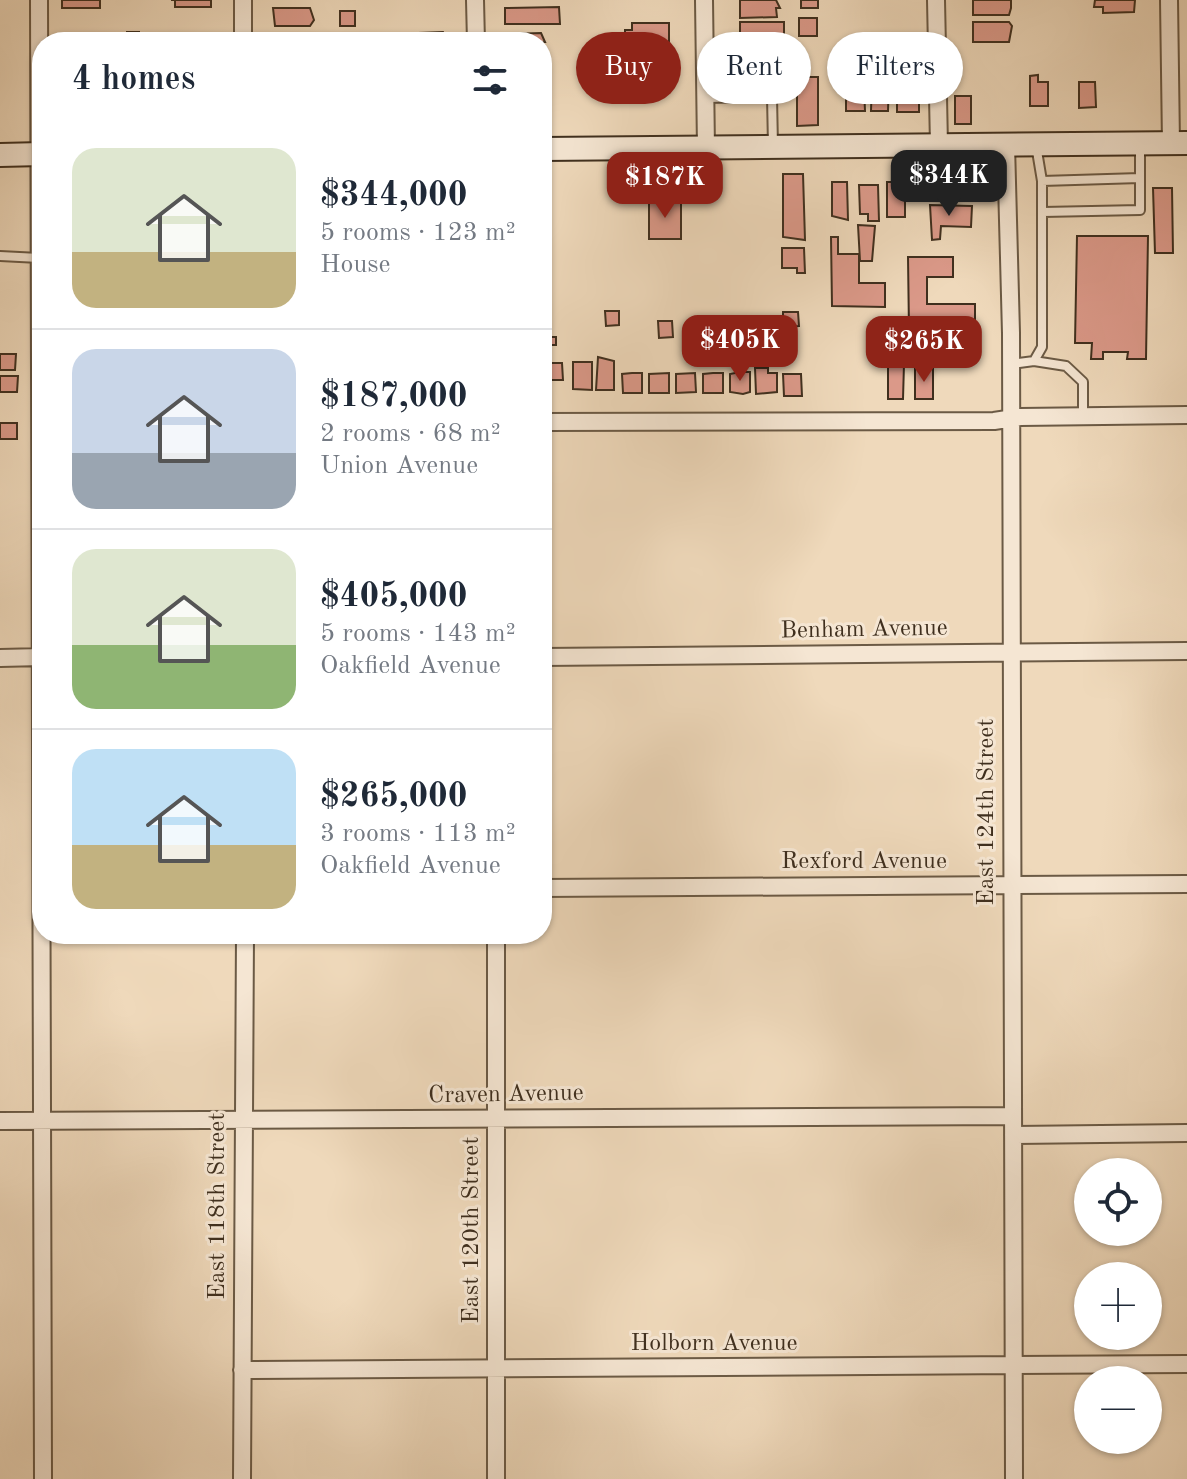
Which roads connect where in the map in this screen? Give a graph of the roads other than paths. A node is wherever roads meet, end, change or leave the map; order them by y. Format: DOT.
graph roads {
  1 [pos="39,0"];
  2 [pos="243,0"];
  3 [pos="475,0"];
  4 [pos="704,0"];
  5 [pos="936,0"];
  6 [pos="1169,0"];
  7 [pos="39,32"];
  8 [pos="243,32"];
  9 [pos="476,32"];
  10 [pos="704,32"];
  11 [pos="705,104"];
  12 [pos="772,104"];
  13 [pos="1140,143"];
  14 [pos="1179,143"];
  15 [pos="1036,144"];
  16 [pos="939,145"];
  17 [pos="1006,145"];
  18 [pos="773,147"];
  19 [pos="706,148"];
  20 [pos="552,149"];
  21 [pos="32,154"];
  22 [pos="0,155"];
  23 [pos="1140,178"];
  24 [pos="1042,181"];
  25 [pos="1043,212"];
  26 [pos="0,256"];
  27 [pos="32,258"];
  28 [pos="1034,361"];
  29 [pos="1011,364"];
  30 [pos="1187,415"];
  31 [pos="1083,416"];
  32 [pos="1010,419"];
  33 [pos="552,422"];
  34 [pos="1187,651"];
  35 [pos="1010,653"];
  36 [pos="32,657"];
  37 [pos="552,657"];
  38 [pos="0,658"];
  39 [pos="1010,884"];
  40 [pos="1187,884"];
  41 [pos="552,888"];
  42 [pos="40,944"];
  43 [pos="245,944"];
  44 [pos="496,944"];
  45 [pos="1013,1116"];
  46 [pos="242,1119"];
  47 [pos="496,1119"];
  48 [pos="39,1120"];
  49 [pos="0,1121"];
  50 [pos="1187,1133"];
  51 [pos="1013,1135"];
  52 [pos="1187,1364"];
  53 [pos="1012,1367"];
  54 [pos="496,1369"];
  55 [pos="242,1370"];
  56 [pos="43,1479"];
  57 [pos="242,1479"];
  58 [pos="496,1479"];
  59 [pos="1014,1479"];
  1 -- 7 [label="street"];
  2 -- 8 [label="street"];
  3 -- 9 [label="street"];
  4 -- 10 [label="street"];
  5 -- 16 [label="street"];
  6 -- 14 [label="street"];
  11 -- 19 [label="street"];
  12 -- 18 [label="lane"];
  13 -- 14 [label="main road"];
  13 -- 15 [label="main road"];
  13 -- 23 [label="lane"];
  15 -- 17 [label="main road"];
  15 -- 24 [label="lane"];
  16 -- 17 [label="main road"];
  16 -- 18 [label="main road"];
  17 -- 29 [label="street, East 124th Street"];
  18 -- 19 [label="main road"];
  19 -- 20 [label="main road"];
  21 -- 22 [label="main road"];
  23 -- 24 [label="lane"];
  23 -- 25 [label="lane"];
  24 -- 25 [label="lane"];
  25 -- 28 [label="lane"];
  26 -- 27 [label="lane"];
  28 -- 29 [label="lane"];
  28 -- 31 [label="lane"];
  29 -- 32 [label="street, East 124th Street"];
  30 -- 31 [label="street"];
  31 -- 32 [label="street"];
  32 -- 33 [label="street"];
  32 -- 35 [label="street, East 124th Street"];
  34 -- 35 [label="street, Benham Avenue"];
  35 -- 37 [label="street, Benham Avenue"];
  35 -- 39 [label="street, East 124th Street"];
  36 -- 38 [label="street"];
  39 -- 40 [label="street, Rexford Avenue"];
  39 -- 41 [label="street, Rexford Avenue"];
  39 -- 45 [label="street, East 124th Street"];
  42 -- 48 [label="street"];
  43 -- 46 [label="street, East 118th Street"];
  44 -- 47 [label="street, East 120th Street"];
  45 -- 47 [label="street, Craven Avenue"];
  45 -- 51 [label="street, East 124th Street"];
  46 -- 47 [label="street, Craven Avenue"];
  46 -- 48 [label="street, Craven Avenue"];
  46 -- 55 [label="street, East 118th Street"];
  47 -- 54 [label="street, East 120th Street"];
  48 -- 49 [label="street, Craven Avenue"];
  48 -- 56 [label="street"];
  50 -- 51 [label="street"];
  51 -- 53 [label="street, East 124th Street"];
  52 -- 53 [label="street, Holborn Avenue"];
  53 -- 54 [label="street, Holborn Avenue"];
  53 -- 59 [label="street, East 124th Street"];
  54 -- 55 [label="street, Holborn Avenue"];
  54 -- 58 [label="street, East 120th Street"];
  55 -- 57 [label="street, East 118th Street"];
}
